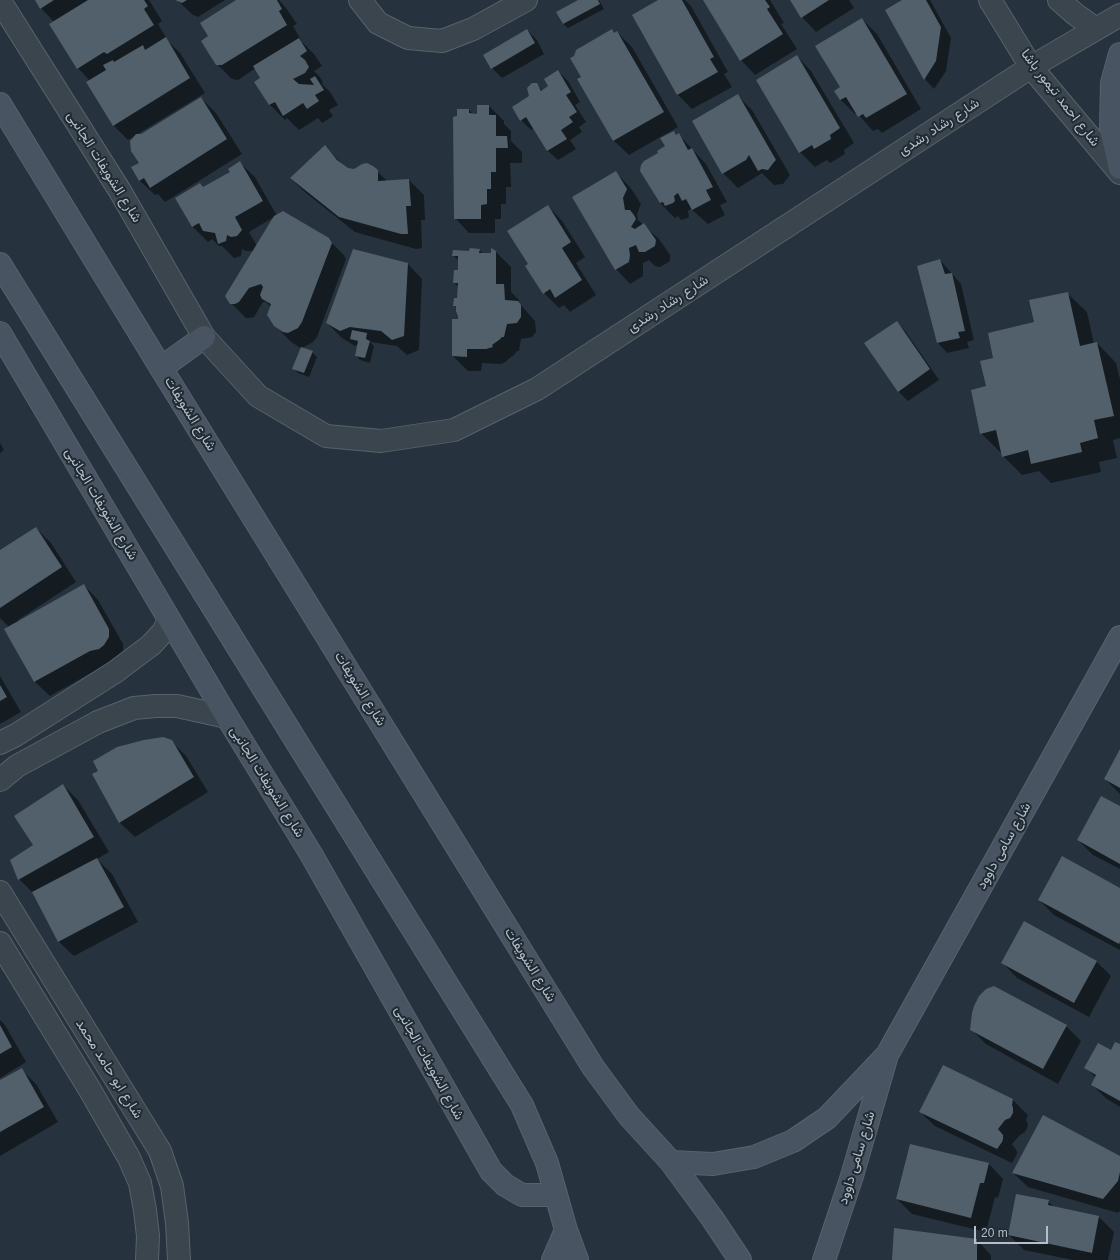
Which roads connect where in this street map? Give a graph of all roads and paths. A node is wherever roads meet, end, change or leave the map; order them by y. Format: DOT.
graph roads {
  1 [pos="360,0"];
  2 [pos="526,0"];
  3 [pos="990,0"];
  4 [pos="1059,0"];
  5 [pos="0,1"];
  6 [pos="1120,15"];
  7 [pos="1096,29"];
  8 [pos="1120,54"];
  9 [pos="1032,67"];
  10 [pos="0,104"];
  11 [pos="1120,168"];
  12 [pos="1120,173"];
  13 [pos="0,264"];
  14 [pos="0,333"];
  15 [pos="204,337"];
  16 [pos="161,368"];
  17 [pos="170,620"];
  18 [pos="1120,638"];
  19 [pos="1113,660"];
  20 [pos="227,717"];
  21 [pos="0,743"];
  22 [pos="0,780"];
  23 [pos="0,892"];
  24 [pos="0,943"];
  25 [pos="887,1055"];
  26 [pos="671,1162"];
  27 [pos="556,1195"];
  28 [pos="566,1230"];
  29 [pos="147,1260"];
  30 [pos="179,1260"];
  31 [pos="553,1260"];
  32 [pos="577,1260"];
  33 [pos="740,1260"];
  34 [pos="824,1260"];
  1 -- 2 [label="street"];
  3 -- 9 [label="street, شارع احمد تيمور باشا"];
  4 -- 7 [label="street"];
  5 -- 15 [label="street, شارع الشويفات الجانبى"];
  6 -- 7 [label="street, شارع رشاد رشدى"];
  7 -- 9 [label="street, شارع رشاد رشدى"];
  8 -- 11 [label="main road"];
  9 -- 12 [label="street, شارع احمد تيمور باشا"];
  9 -- 15 [label="street, شارع رشاد رشدى"];
  10 -- 16 [label="main road, شارع الشويفات"];
  13 -- 27 [label="main road"];
  14 -- 17 [label="main road, شارع الشويفات الجانبى"];
  15 -- 16 [label="main road"];
  16 -- 26 [label="main road, شارع الشويفات"];
  17 -- 20 [label="main road, شارع الشويفات الجانبى"];
  17 -- 21 [label="street"];
  18 -- 19 [label="main road, شارع سامى داوود"];
  19 -- 25 [label="main road, شارع سامى داوود"];
  20 -- 22 [label="street"];
  20 -- 27 [label="main road, شارع الشويفات الجانبى"];
  23 -- 30 [label="street, شارع ابو حامد محمد"];
  24 -- 29 [label="street, شارع ابو حامد محمد"];
  25 -- 26 [label="main road, شارع سامى داوود"];
  25 -- 34 [label="main road, شارع سامى داوود"];
  26 -- 33 [label="main road, شارع الشويفات"];
  27 -- 28 [label="main road"];
  28 -- 31 [label="main road"];
  28 -- 32 [label="main road"];
}
